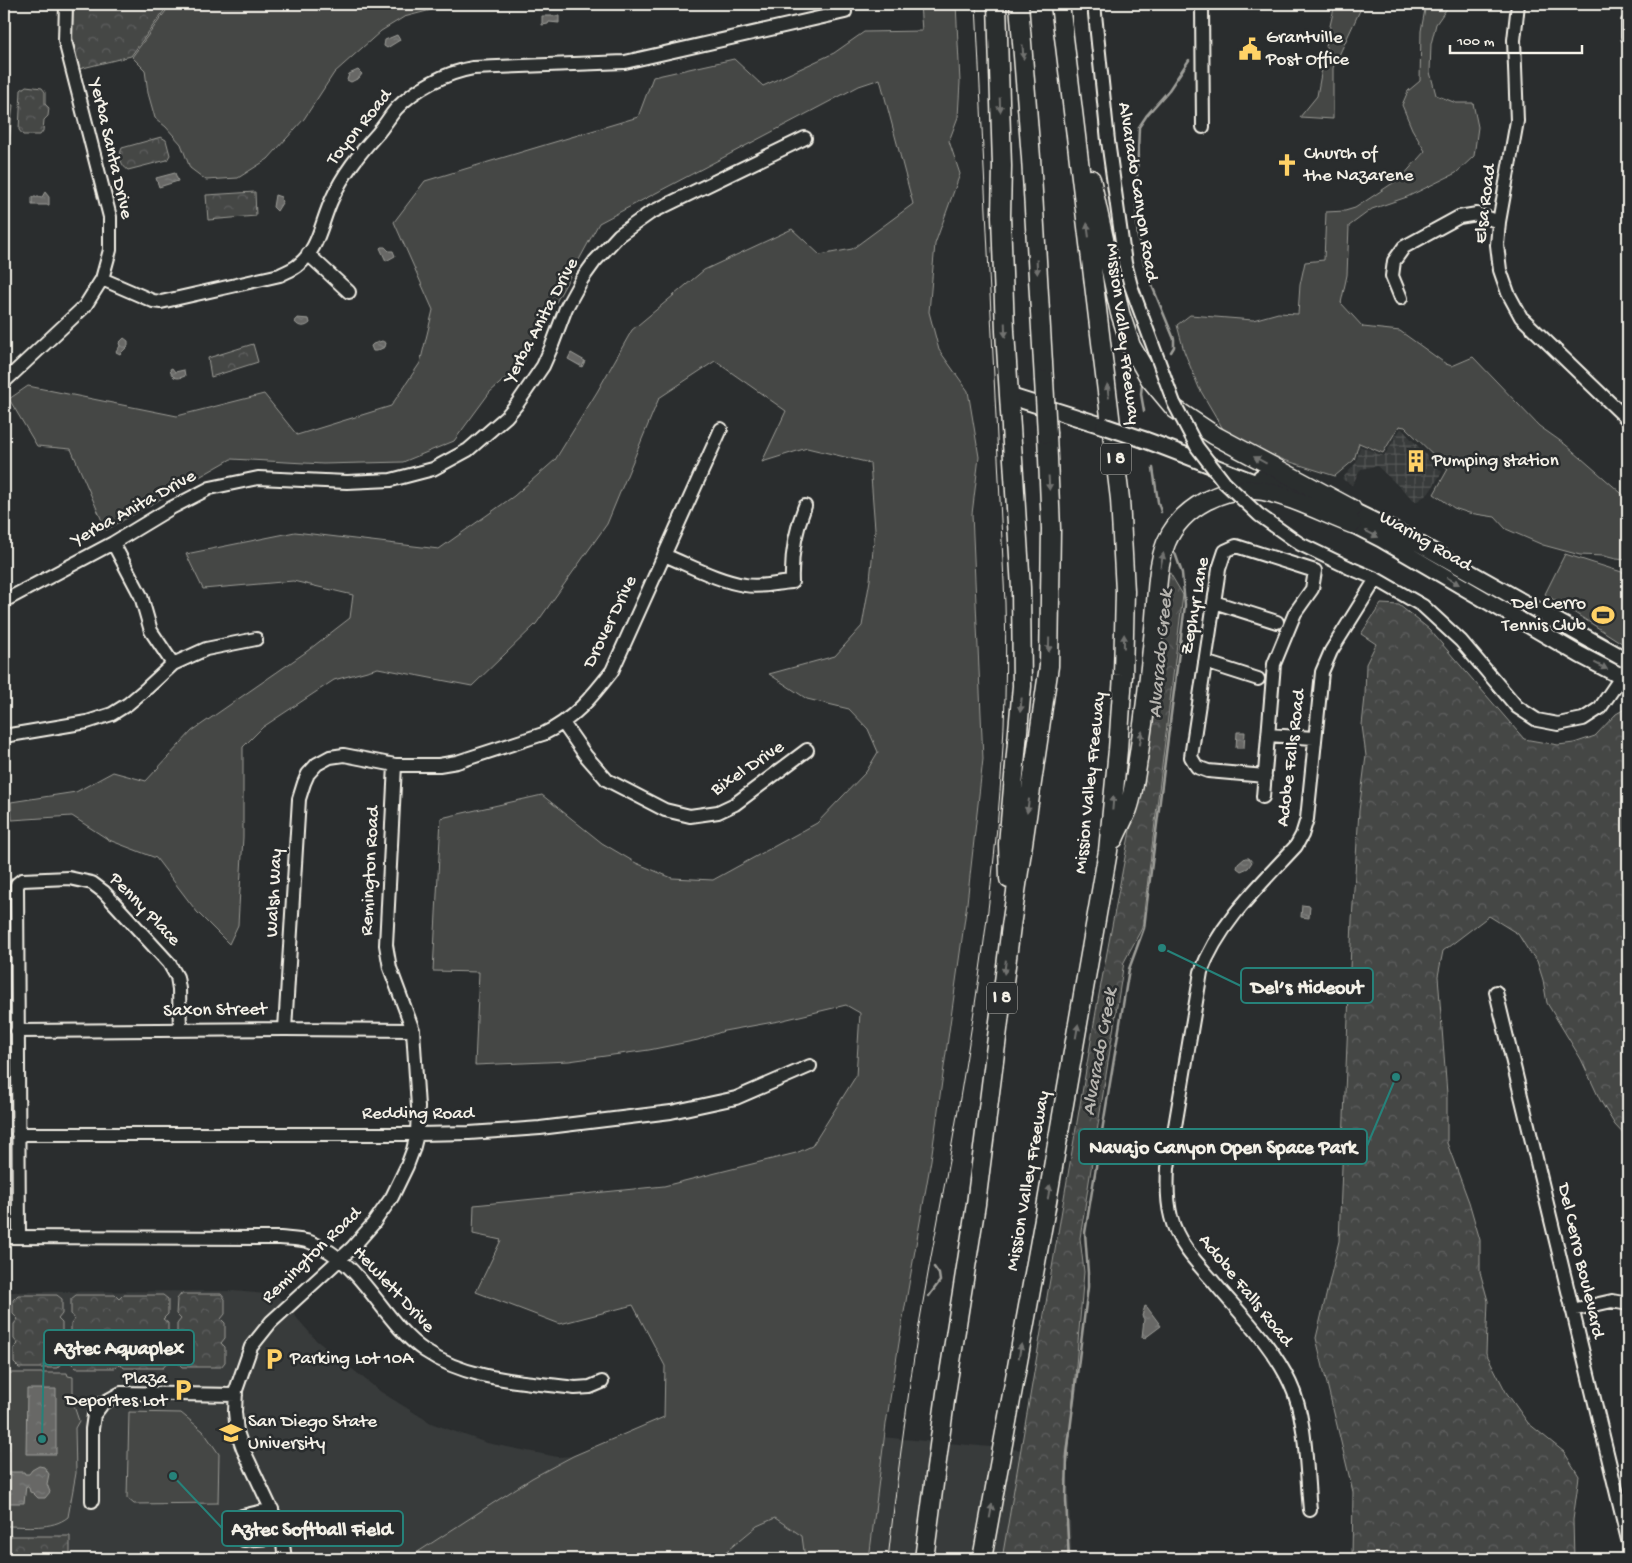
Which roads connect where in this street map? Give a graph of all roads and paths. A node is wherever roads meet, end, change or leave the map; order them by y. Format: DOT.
graph roads {
  1 [pos="66,4"];
  2 [pos="997,4"];
  3 [pos="1019,4"];
  4 [pos="1060,4"];
  5 [pos="1094,4"];
  6 [pos="1202,4"];
  7 [pos="1518,4"];
  8 [pos="845,12"];
  9 [pos="1628,22"];
  10 [pos="1628,37"];
  11 [pos="1067,69"];
  12 [pos="1203,128"];
  13 [pos="805,138"];
  14 [pos="1499,222"];
  15 [pos="308,254"];
  16 [pos="102,279"];
  17 [pos="349,292"];
  18 [pos="1401,298"];
  19 [pos="4,382"];
  20 [pos="1009,396"];
  21 [pos="1628,420"];
  22 [pos="721,429"];
  23 [pos="805,506"];
  24 [pos="1352,516"];
  25 [pos="113,544"];
  26 [pos="664,555"];
  27 [pos="1376,579"];
  28 [pos="4,602"];
  29 [pos="1214,602"];
  30 [pos="1277,622"];
  31 [pos="256,640"];
  32 [pos="1628,661"];
  33 [pos="1205,662"];
  34 [pos="173,664"];
  35 [pos="1626,675"];
  36 [pos="1258,679"];
  37 [pos="563,723"];
  38 [pos="1268,735"];
  39 [pos="4,736"];
  40 [pos="1314,738"];
  41 [pos="807,750"];
  42 [pos="317,764"];
  43 [pos="395,765"];
  44 [pos="1265,776"];
  45 [pos="1263,797"];
  46 [pos="1108,851"];
  47 [pos="1010,926"];
  48 [pos="1496,992"];
  49 [pos="286,1028"];
  50 [pos="180,1030"];
  51 [pos="413,1030"];
  52 [pos="17,1031"];
  53 [pos="810,1066"];
  54 [pos="18,1134"];
  55 [pos="417,1134"];
  56 [pos="4,1237"];
  57 [pos="19,1237"];
  58 [pos="339,1258"];
  59 [pos="1628,1304"];
  60 [pos="1572,1310"];
  61 [pos="602,1382"];
  62 [pos="236,1395"];
  63 [pos="92,1501"];
  64 [pos="272,1509"];
  65 [pos="1310,1510"];
  66 [pos="282,1537"];
  67 [pos="1628,1540"];
  68 [pos="285,1559"];
  69 [pos="924,1559"];
  70 [pos="982,1559"];
  1 -- 16 [label="street, Yerba Santa Drive"];
  2 -- 20 [label="highway, one-way"];
  3 -- 47 [label="highway, I 8, one-way, bridge"];
  4 -- 11 [label="highway, Mission Valley Freeway / I 8"];
  5 -- 27 [label="street, Alvarado Canyon Road, bridge"];
  6 -- 12 [label="street"];
  7 -- 14 [label="street, Elsa Road"];
  8 -- 15 [label="street, Toyon Road"];
  9 -- 10 [label="street"];
  24 -- 11 [label="highway, one-way"];
  46 -- 11 [label="highway, Mission Valley Freeway / I 8, one-way"];
  13 -- 25 [label="street, Yerba Anita Drive"];
  14 -- 18 [label="street"];
  14 -- 21 [label="street, Elsa Road"];
  15 -- 16 [label="street, Toyon Road"];
  15 -- 17 [label="street"];
  16 -- 19 [label="street, Yerba Santa Drive"];
  20 -- 24 [label="main road, Waring Road, bridge"];
  20 -- 47 [label="highway, one-way"];
  22 -- 26 [label="street, Drover Drive"];
  23 -- 26 [label="street"];
  24 -- 32 [label="main road, Waring Road"];
  24 -- 35 [label="main road, Waring Road, one-way"];
  46 -- 24 [label="highway, one-way"];
  25 -- 28 [label="street, Yerba Anita Drive"];
  25 -- 34 [label="street"];
  26 -- 37 [label="street, Drover Drive"];
  27 -- 35 [label="street"];
  27 -- 40 [label="street, Adobe Falls Road"];
  29 -- 30 [label="street"];
  29 -- 33 [label="street, Zephyr Lane"];
  29 -- 38 [label="street, Zephyr Lane"];
  31 -- 34 [label="street"];
  33 -- 36 [label="street"];
  33 -- 44 [label="street, Zephyr Lane"];
  34 -- 39 [label="street"];
  37 -- 41 [label="street, Bixel Drive"];
  37 -- 43 [label="street, Drover Drive"];
  38 -- 40 [label="street"];
  38 -- 44 [label="street"];
  40 -- 65 [label="street, Adobe Falls Road"];
  42 -- 43 [label="street, Drover Drive"];
  42 -- 49 [label="street, Walsh Way"];
  43 -- 51 [label="street, Remington Road"];
  44 -- 45 [label="street"];
  70 -- 46 [label="highway, Mission Valley Freeway / I 8, one-way"];
  47 -- 69 [label="highway, I 8, one-way"];
  48 -- 60 [label="street, Del Cerro Boulevard"];
  49 -- 50 [label="street, Saxon Street"];
  49 -- 51 [label="street, Saxon Street"];
  50 -- 52 [label="street, Saxon Street"];
  50 -- 52 [label="street, Penny Place"];
  51 -- 55 [label="street, Remington Road"];
  52 -- 54 [label="street"];
  53 -- 55 [label="street, Redding Road"];
  54 -- 55 [label="street, Redding Road"];
  54 -- 57 [label="street"];
  55 -- 58 [label="street, Remington Road"];
  56 -- 57 [label="street, Hewlett Drive"];
  57 -- 58 [label="street, Hewlett Drive"];
  58 -- 61 [label="street, Hewlett Drive"];
  58 -- 62 [label="street, Remington Road"];
  59 -- 60 [label="street"];
  60 -- 67 [label="street, Del Cerro Boulevard"];
  62 -- 63 [label="street"];
  62 -- 64 [label="street, Remington Road"];
  64 -- 66 [label="street, Remington Road"];
  64 -- 66 [label="street"];
  66 -- 68 [label="street, Remington Road"];
}
